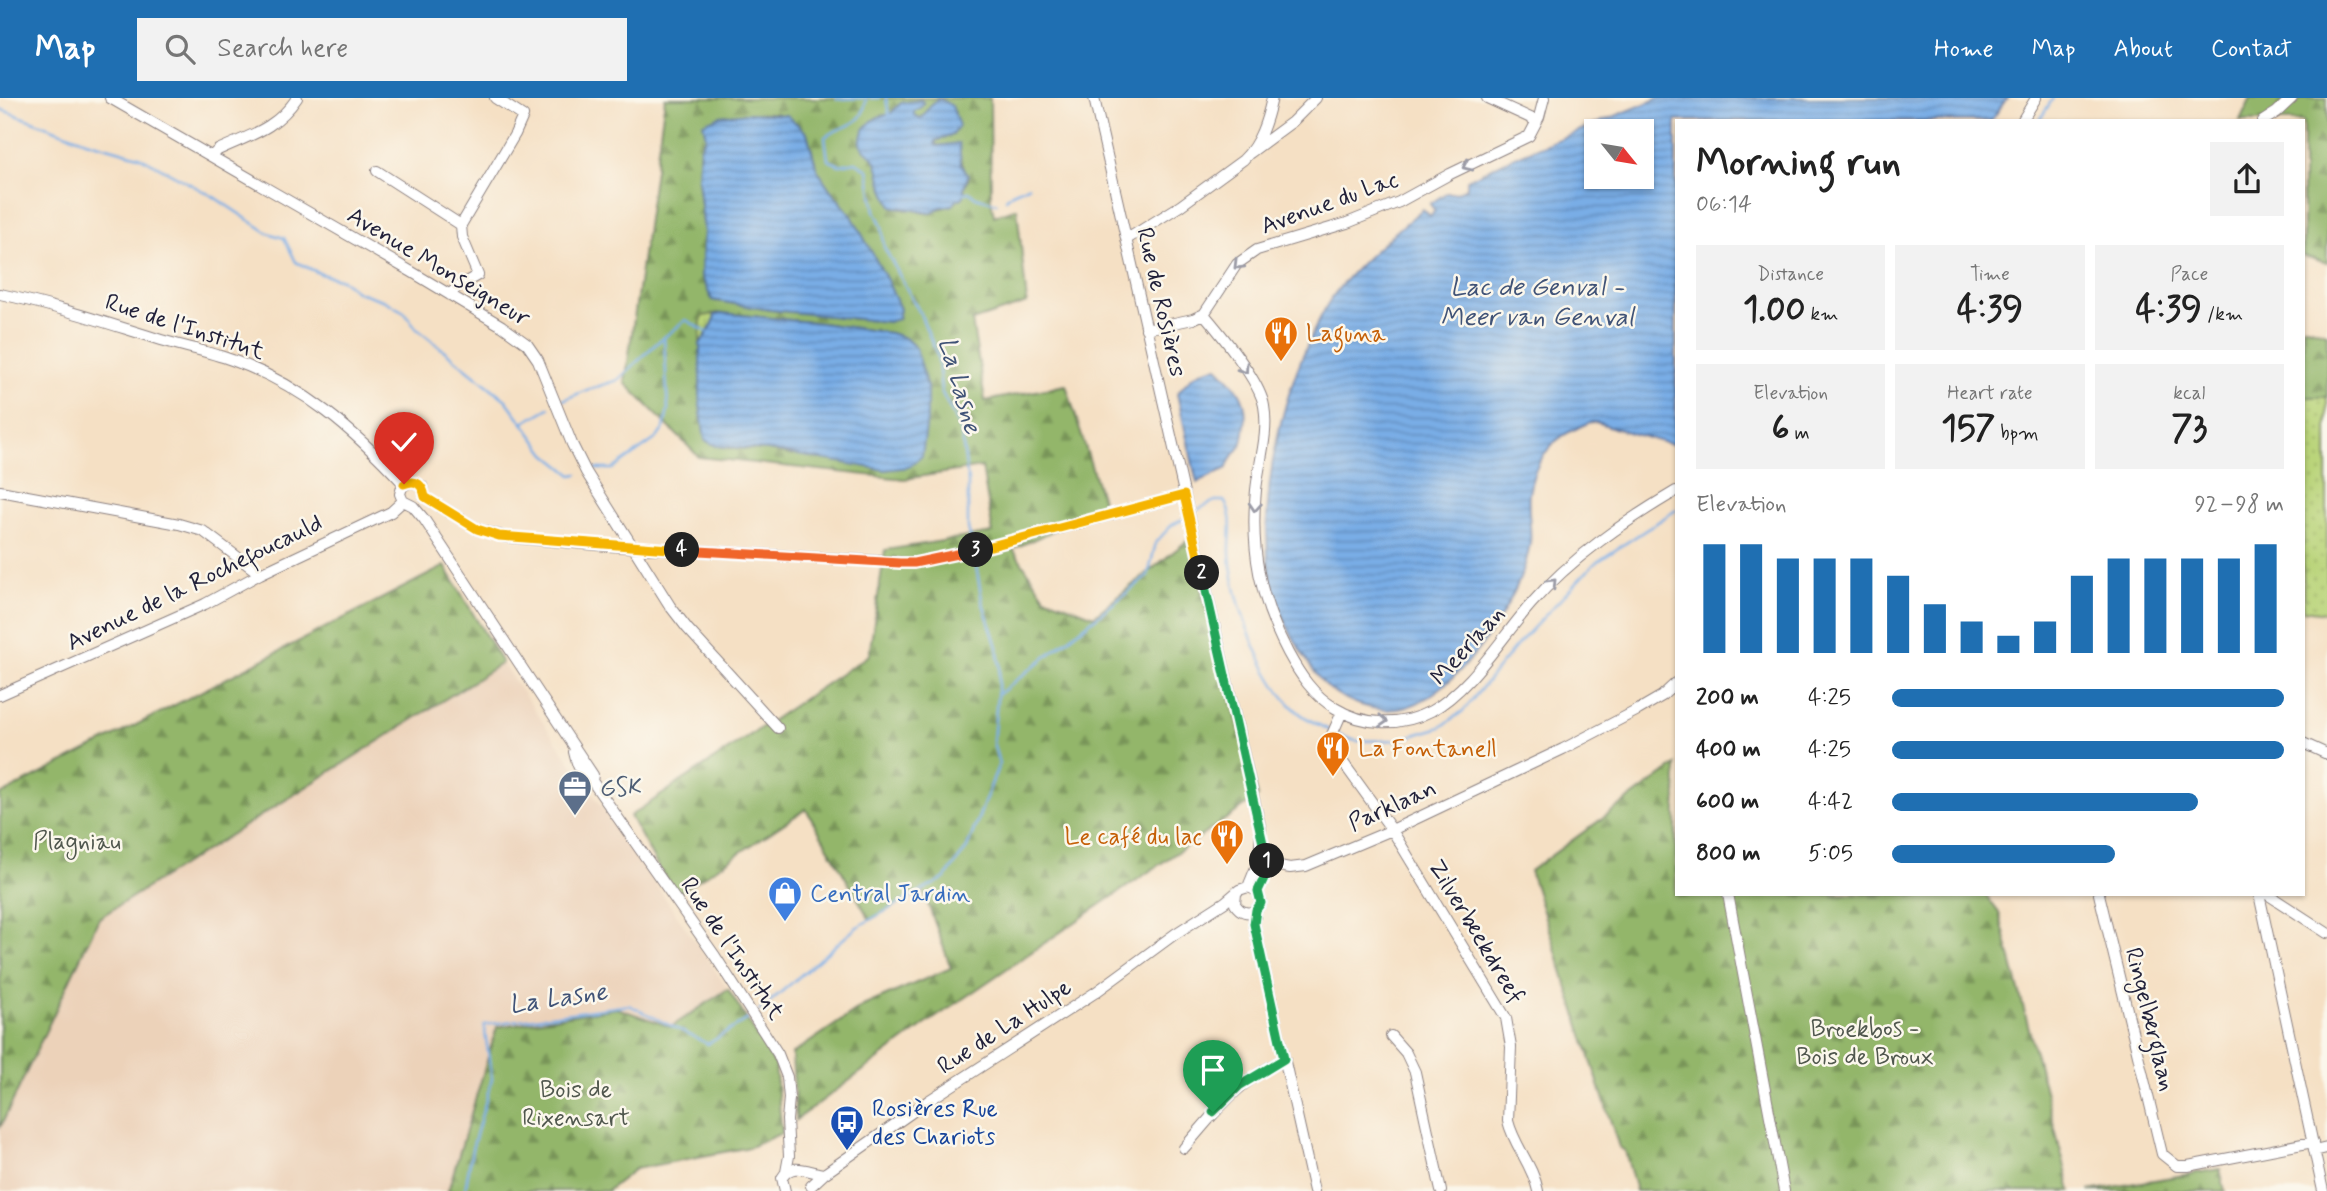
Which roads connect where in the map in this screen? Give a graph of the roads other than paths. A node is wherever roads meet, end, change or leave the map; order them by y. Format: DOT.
graph roads {
  1 [pos="110,98"];
  2 [pos="298,98"];
  3 [pos="495,98"];
  4 [pos="1094,98"];
  5 [pos="1272,98"];
  6 [pos="1316,98"];
  7 [pos="1487,98"];
  8 [pos="1544,98"];
  9 [pos="2036,98"];
  10 [pos="2292,98"];
  11 [pos="2023,119"];
  12 [pos="2266,119"];
  13 [pos="1537,121"];
  14 [pos="1250,154"];
  15 [pos="213,155"];
  16 [pos="377,171"];
  17 [pos="461,225"];
  18 [pos="1127,239"];
  19 [pos="0,294"];
  20 [pos="450,295"];
  21 [pos="1204,314"];
  22 [pos="1146,329"];
  23 [pos="404,484"];
  24 [pos="0,491"];
  25 [pos="1675,492"];
  26 [pos="1184,495"];
  27 [pos="425,497"];
  28 [pos="408,503"];
  29 [pos="634,547"];
  30 [pos="260,574"];
  31 [pos="1675,684"];
  32 [pos="0,695"];
  33 [pos="1342,712"];
  34 [pos="778,728"];
  35 [pos="2305,744"];
  36 [pos="2327,754"];
  37 [pos="1392,830"];
  38 [pos="1262,845"];
  39 [pos="1268,864"];
  40 [pos="1253,889"];
  41 [pos="1236,894"];
  42 [pos="1728,896"];
  43 [pos="2099,896"];
  44 [pos="2259,896"];
  45 [pos="2270,896"];
  46 [pos="1242,910"];
  47 [pos="1256,910"];
  48 [pos="1207,913"];
  49 [pos="1254,924"];
  50 [pos="2327,933"];
  51 [pos="1391,1037"];
  52 [pos="1284,1059"];
  53 [pos="1184,1147"];
  54 [pos="2313,1147"];
  55 [pos="2327,1149"];
  56 [pos="789,1156"];
  57 [pos="803,1170"];
  58 [pos="786,1172"];
  59 [pos="824,1174"];
  60 [pos="809,1188"];
  61 [pos="784,1191"];
  62 [pos="1314,1191"];
  63 [pos="1441,1191"];
  64 [pos="1538,1191"];
  65 [pos="1784,1191"];
  66 [pos="2323,1191"];
  1 -- 15 [label="street, Avenue Monseigneur"];
  2 -- 15 [label="street"];
  3 -- 17 [label="street"];
  4 -- 18 [label="street, Rue de Rosières"];
  5 -- 14 [label="street"];
  6 -- 14 [label="street"];
  7 -- 13 [label="street"];
  8 -- 13 [label="street"];
  9 -- 11 [label="street"];
  10 -- 12 [label="street"];
  13 -- 21 [label="street, Avenue du Lac, one-way"];
  14 -- 18 [label="street"];
  15 -- 20 [label="street, Avenue Monseigneur"];
  16 -- 17 [label="street"];
  17 -- 20 [label="street"];
  18 -- 22 [label="street, Rue de Rosières"];
  19 -- 23 [label="street, Rue de l'Institut"];
  20 -- 29 [label="street, Avenue Monseigneur"];
  21 -- 22 [label="street"];
  21 -- 33 [label="street, Meerlaan, one-way"];
  22 -- 26 [label="street, Rue de Rosières"];
  23 -- 27 [label="street"];
  23 -- 28 [label="street"];
  24 -- 30 [label="street"];
  33 -- 25 [label="street, Meerlaan, one-way"];
  26 -- 29 [label="street"];
  26 -- 38 [label="street, Rue de Rosières"];
  27 -- 28 [label="street"];
  27 -- 29 [label="street"];
  28 -- 30 [label="street, Avenue de la Rochefoucauld"];
  28 -- 56 [label="street, Rue de l'Institut"];
  29 -- 34 [label="street, Avenue Monseigneur"];
  30 -- 32 [label="street, Avenue de la Rochefoucauld"];
  31 -- 37 [label="street, Parklaan"];
  33 -- 37 [label="street, Zilverbeekdreef"];
  35 -- 36 [label="street"];
  37 -- 39 [label="street, Parklaan"];
  37 -- 64 [label="street, Zilverbeekdreef"];
  38 -- 39 [label="street, Rue de Rosières"];
  38 -- 40 [label="street"];
  39 -- 40 [label="street"];
  40 -- 41 [label="street"];
  40 -- 47 [label="street"];
  41 -- 46 [label="street"];
  41 -- 48 [label="street, Rue de La Hulpe"];
  42 -- 65 [label="street"];
  43 -- 54 [label="street, Ringelberglaan"];
  44 -- 54 [label="street"];
  45 -- 50 [label="street"];
  46 -- 47 [label="street"];
  46 -- 48 [label="street, Rue de La Hulpe"];
  46 -- 49 [label="street"];
  47 -- 49 [label="street"];
  48 -- 59 [label="street, Rue de La Hulpe"];
  49 -- 52 [label="street"];
  51 -- 63 [label="street"];
  52 -- 53 [label="street"];
  52 -- 62 [label="street"];
  54 -- 55 [label="street"];
  54 -- 66 [label="street"];
  56 -- 57 [label="street"];
  56 -- 58 [label="street, Rue de l'Institut"];
  57 -- 58 [label="street"];
  57 -- 59 [label="street"];
  57 -- 60 [label="street"];
  58 -- 61 [label="street, Rue de l'Institut"];
  59 -- 60 [label="street, Rue de La Hulpe"];
}
